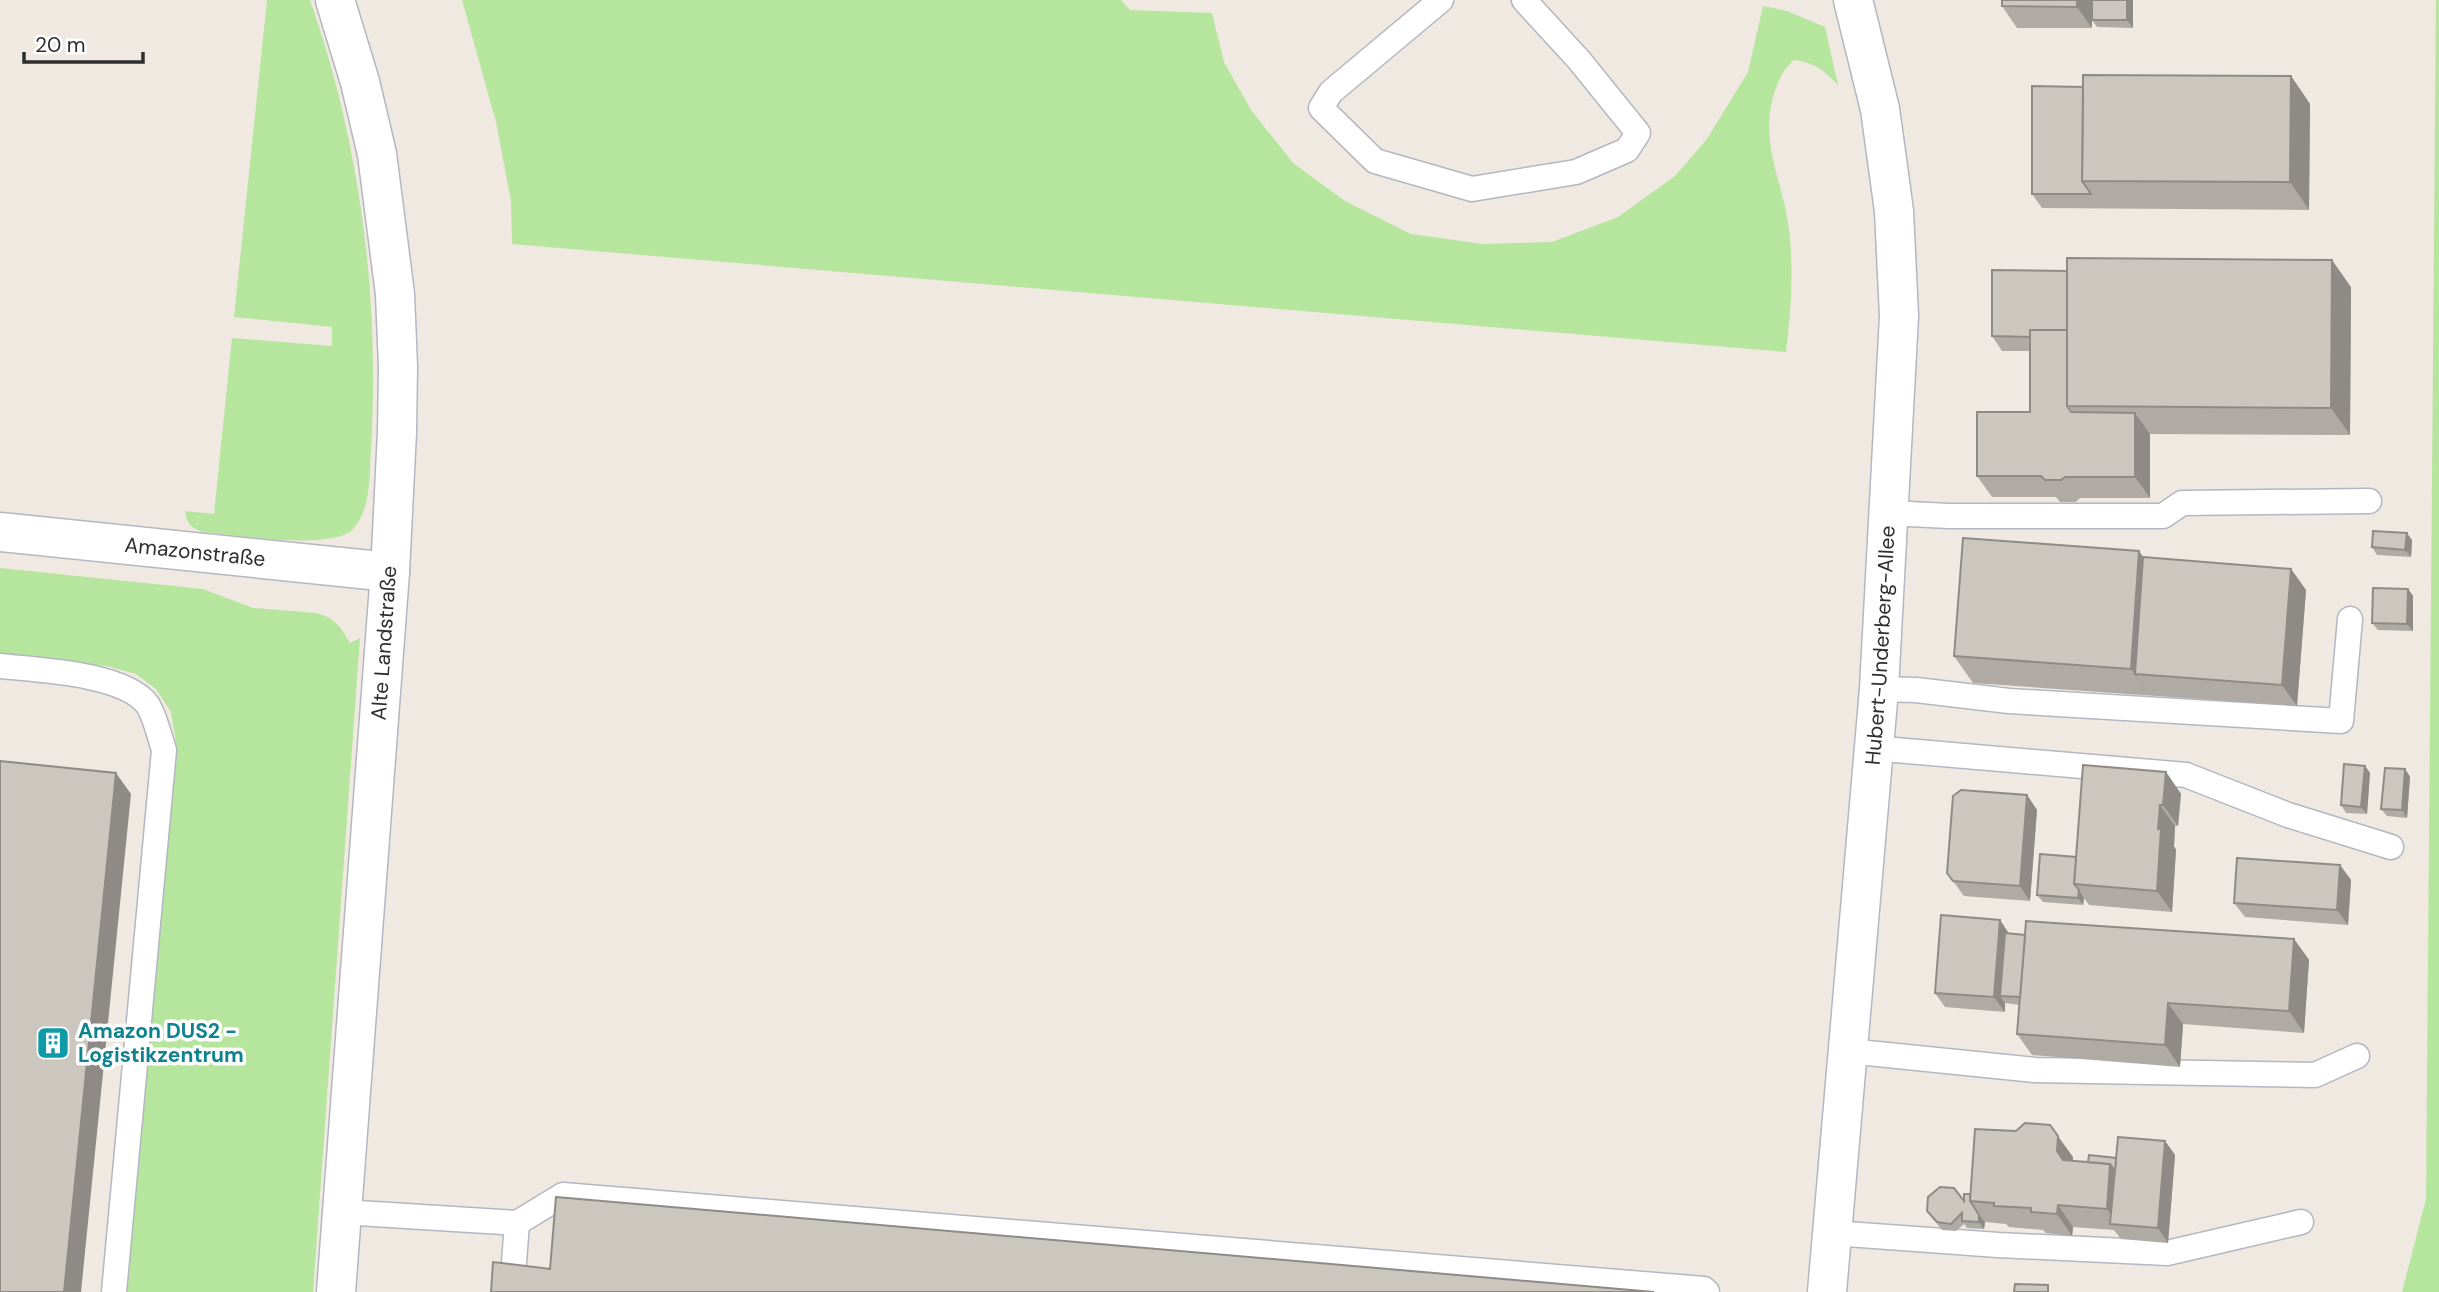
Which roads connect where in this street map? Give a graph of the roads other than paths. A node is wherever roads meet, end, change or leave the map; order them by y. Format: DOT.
graph roads {
  1 [pos="335,0"];
  2 [pos="1441,0"];
  3 [pos="1524,0"];
  4 [pos="1853,0"];
  5 [pos="2369,500"];
  6 [pos="1888,513"];
  7 [pos="0,532"];
  8 [pos="390,572"];
  9 [pos="2350,619"];
  10 [pos="0,666"];
  11 [pos="1879,689"];
  12 [pos="1872,748"];
  13 [pos="2391,847"];
  14 [pos="1848,1052"];
  15 [pos="2357,1056"];
  16 [pos="342,1212"];
  17 [pos="2301,1222"];
  18 [pos="517,1223"];
  19 [pos="1833,1233"];
  20 [pos="512,1289"];
  21 [pos="114,1292"];
  22 [pos="336,1292"];
  23 [pos="1707,1292"];
  24 [pos="1827,1292"];
  1 -- 8 [label="street, Alte Landstraße"];
  2 -- 3 [label="lane"];
  4 -- 6 [label="street, Hubert-Underberg-Allee"];
  5 -- 6 [label="lane"];
  6 -- 11 [label="street, Hubert-Underberg-Allee"];
  7 -- 8 [label="street, Amazonstraße"];
  8 -- 16 [label="street, Alte Landstraße"];
  9 -- 11 [label="lane"];
  10 -- 21 [label="lane"];
  11 -- 12 [label="street, Hubert-Underberg-Allee"];
  12 -- 13 [label="lane"];
  12 -- 14 [label="street, Hubert-Underberg-Allee"];
  14 -- 15 [label="lane"];
  14 -- 19 [label="street, Hubert-Underberg-Allee"];
  16 -- 18 [label="lane"];
  16 -- 22 [label="street, Alte Landstraße"];
  17 -- 19 [label="lane"];
  18 -- 20 [label="lane"];
  18 -- 23 [label="lane"];
  19 -- 24 [label="street, Hubert-Underberg-Allee"];
}
